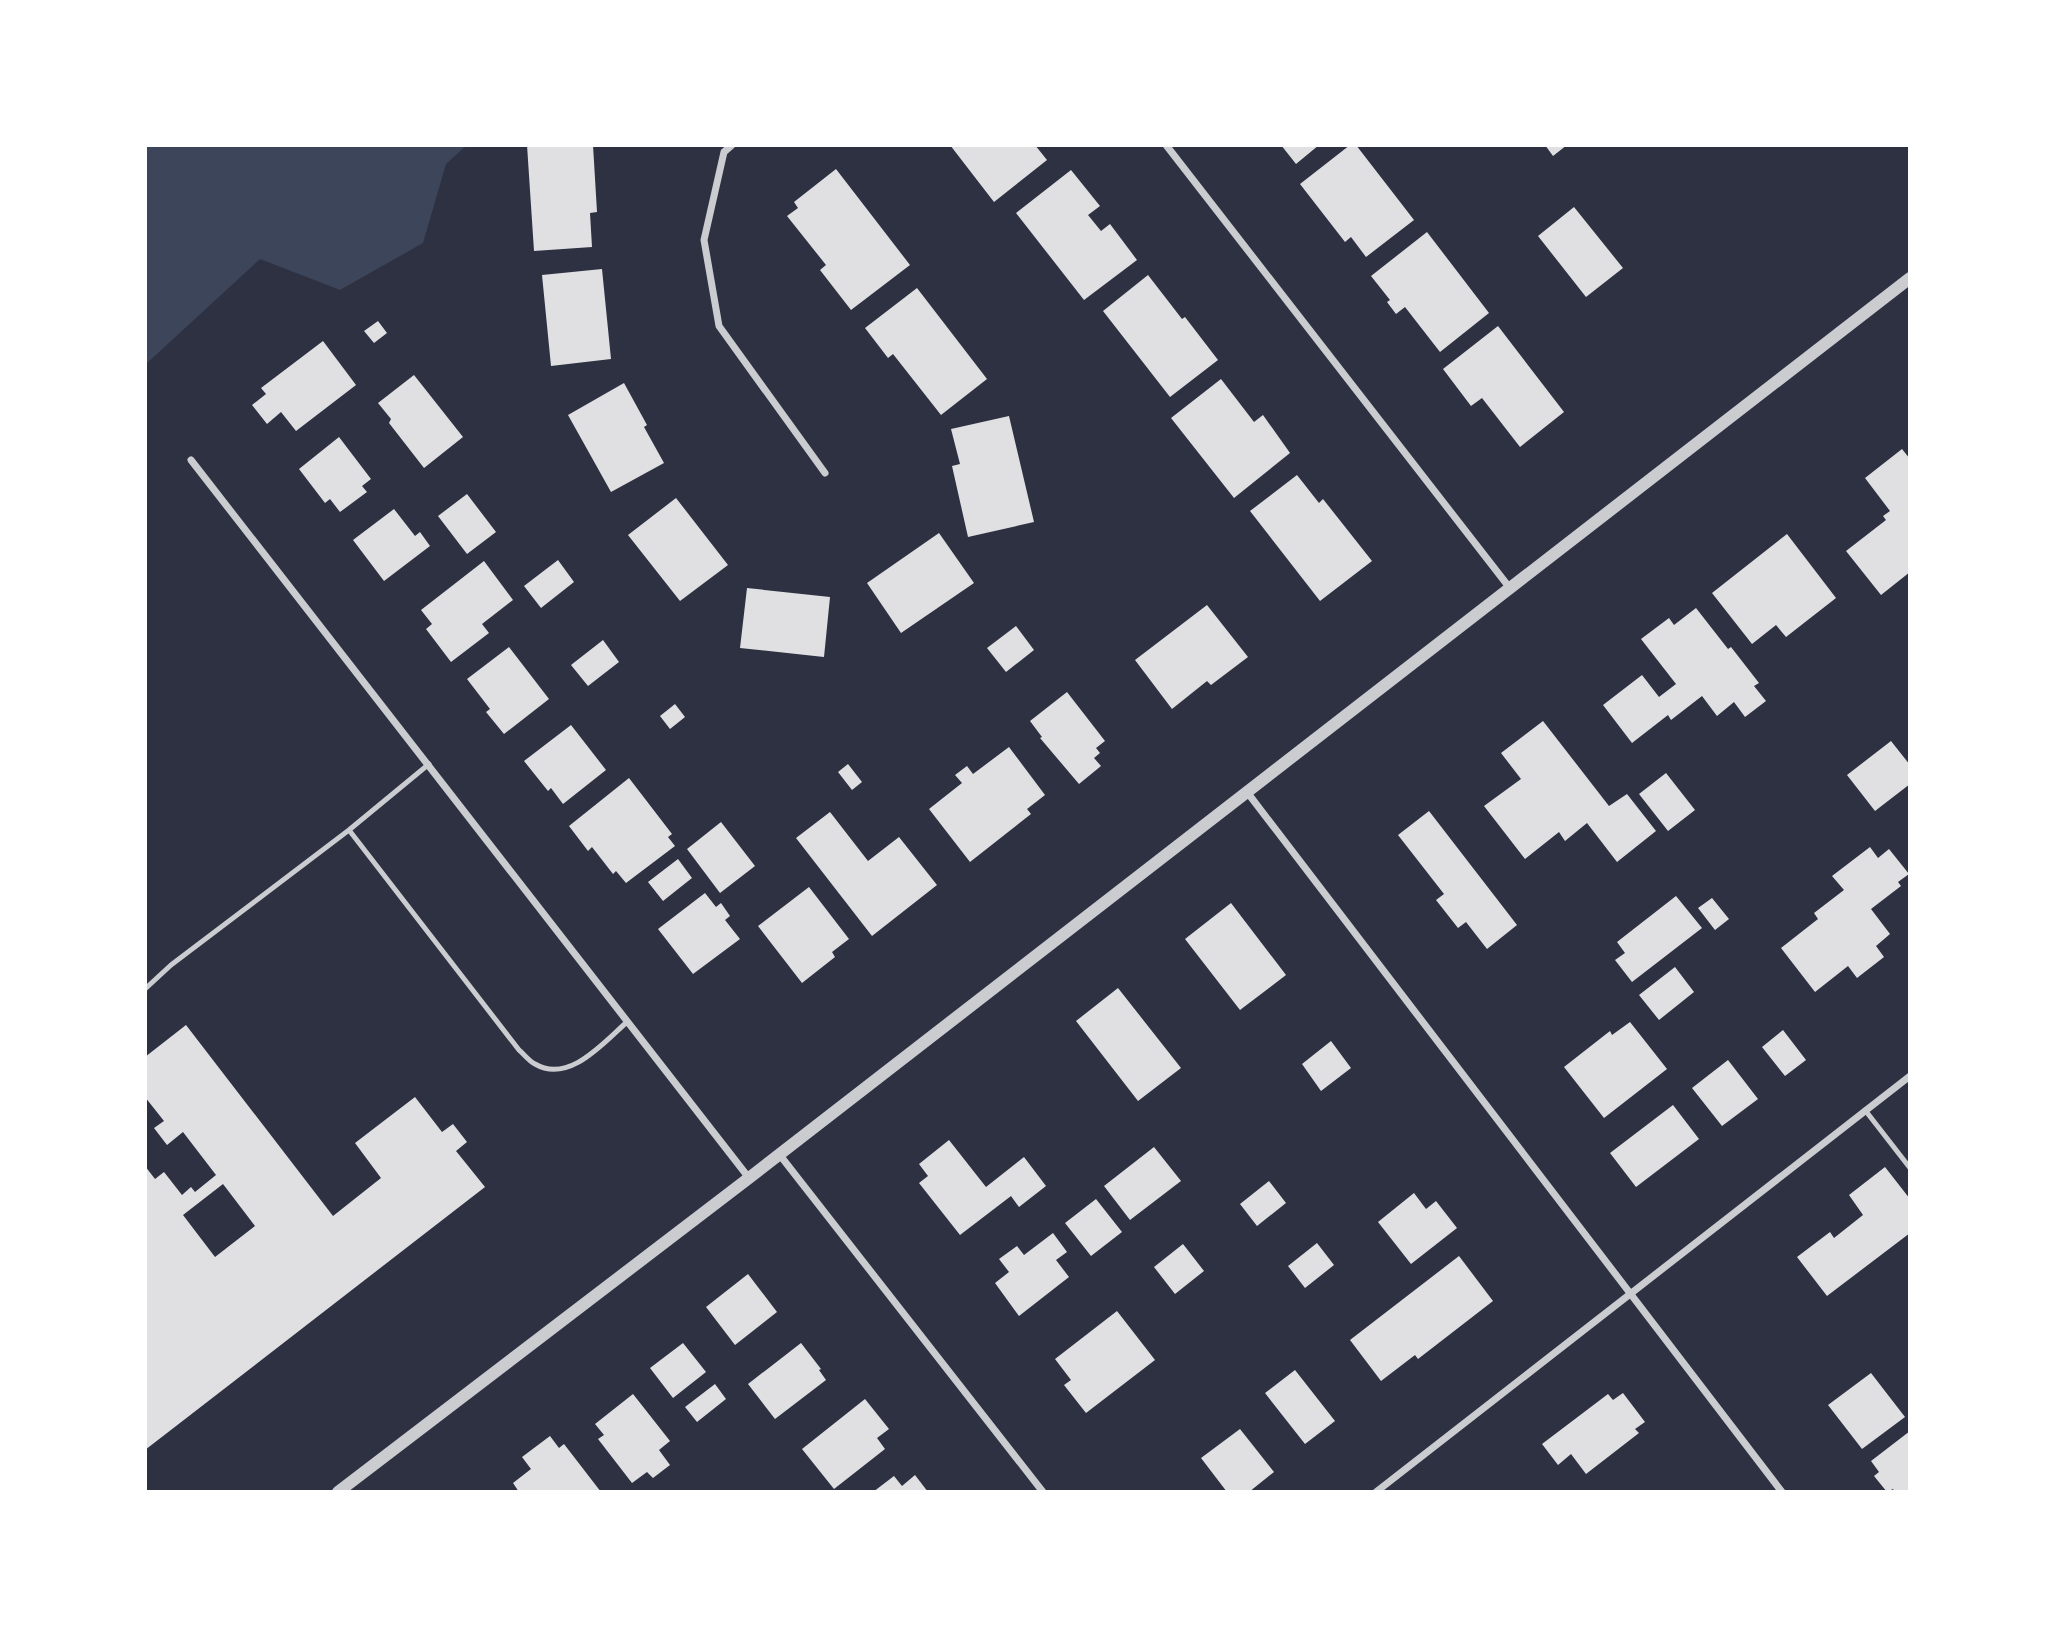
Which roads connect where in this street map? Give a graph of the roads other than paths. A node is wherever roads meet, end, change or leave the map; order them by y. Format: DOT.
graph roads {
  1 [pos="732,145"];
  2 [pos="1166,145"];
  3 [pos="1910,278"];
  4 [pos="191,460"];
  5 [pos="825,474"];
  6 [pos="1509,587"];
  7 [pos="429,764"];
  8 [pos="1247,792"];
  9 [pos="349,830"];
  10 [pos="145,989"];
  11 [pos="627,1022"];
  12 [pos="1910,1076"];
  13 [pos="1865,1110"];
  14 [pos="779,1154"];
  15 [pos="1910,1168"];
  16 [pos="749,1178"];
  17 [pos="1630,1294"];
  18 [pos="338,1492"];
  19 [pos="1043,1492"];
  20 [pos="1376,1492"];
  21 [pos="1782,1492"];
  1 -- 5 [label="street"];
  2 -- 6 [label="street"];
  3 -- 6 [label="street"];
  4 -- 7 [label="street"];
  6 -- 8 [label="street"];
  7 -- 9 [label="lane"];
  7 -- 11 [label="street"];
  8 -- 14 [label="street"];
  8 -- 17 [label="street"];
  9 -- 10 [label="lane"];
  9 -- 11 [label="lane"];
  11 -- 16 [label="street"];
  12 -- 13 [label="street"];
  13 -- 15 [label="lane"];
  13 -- 17 [label="street"];
  14 -- 16 [label="street"];
  14 -- 19 [label="street"];
  16 -- 18 [label="street"];
  17 -- 20 [label="street"];
  17 -- 21 [label="street"];
}
